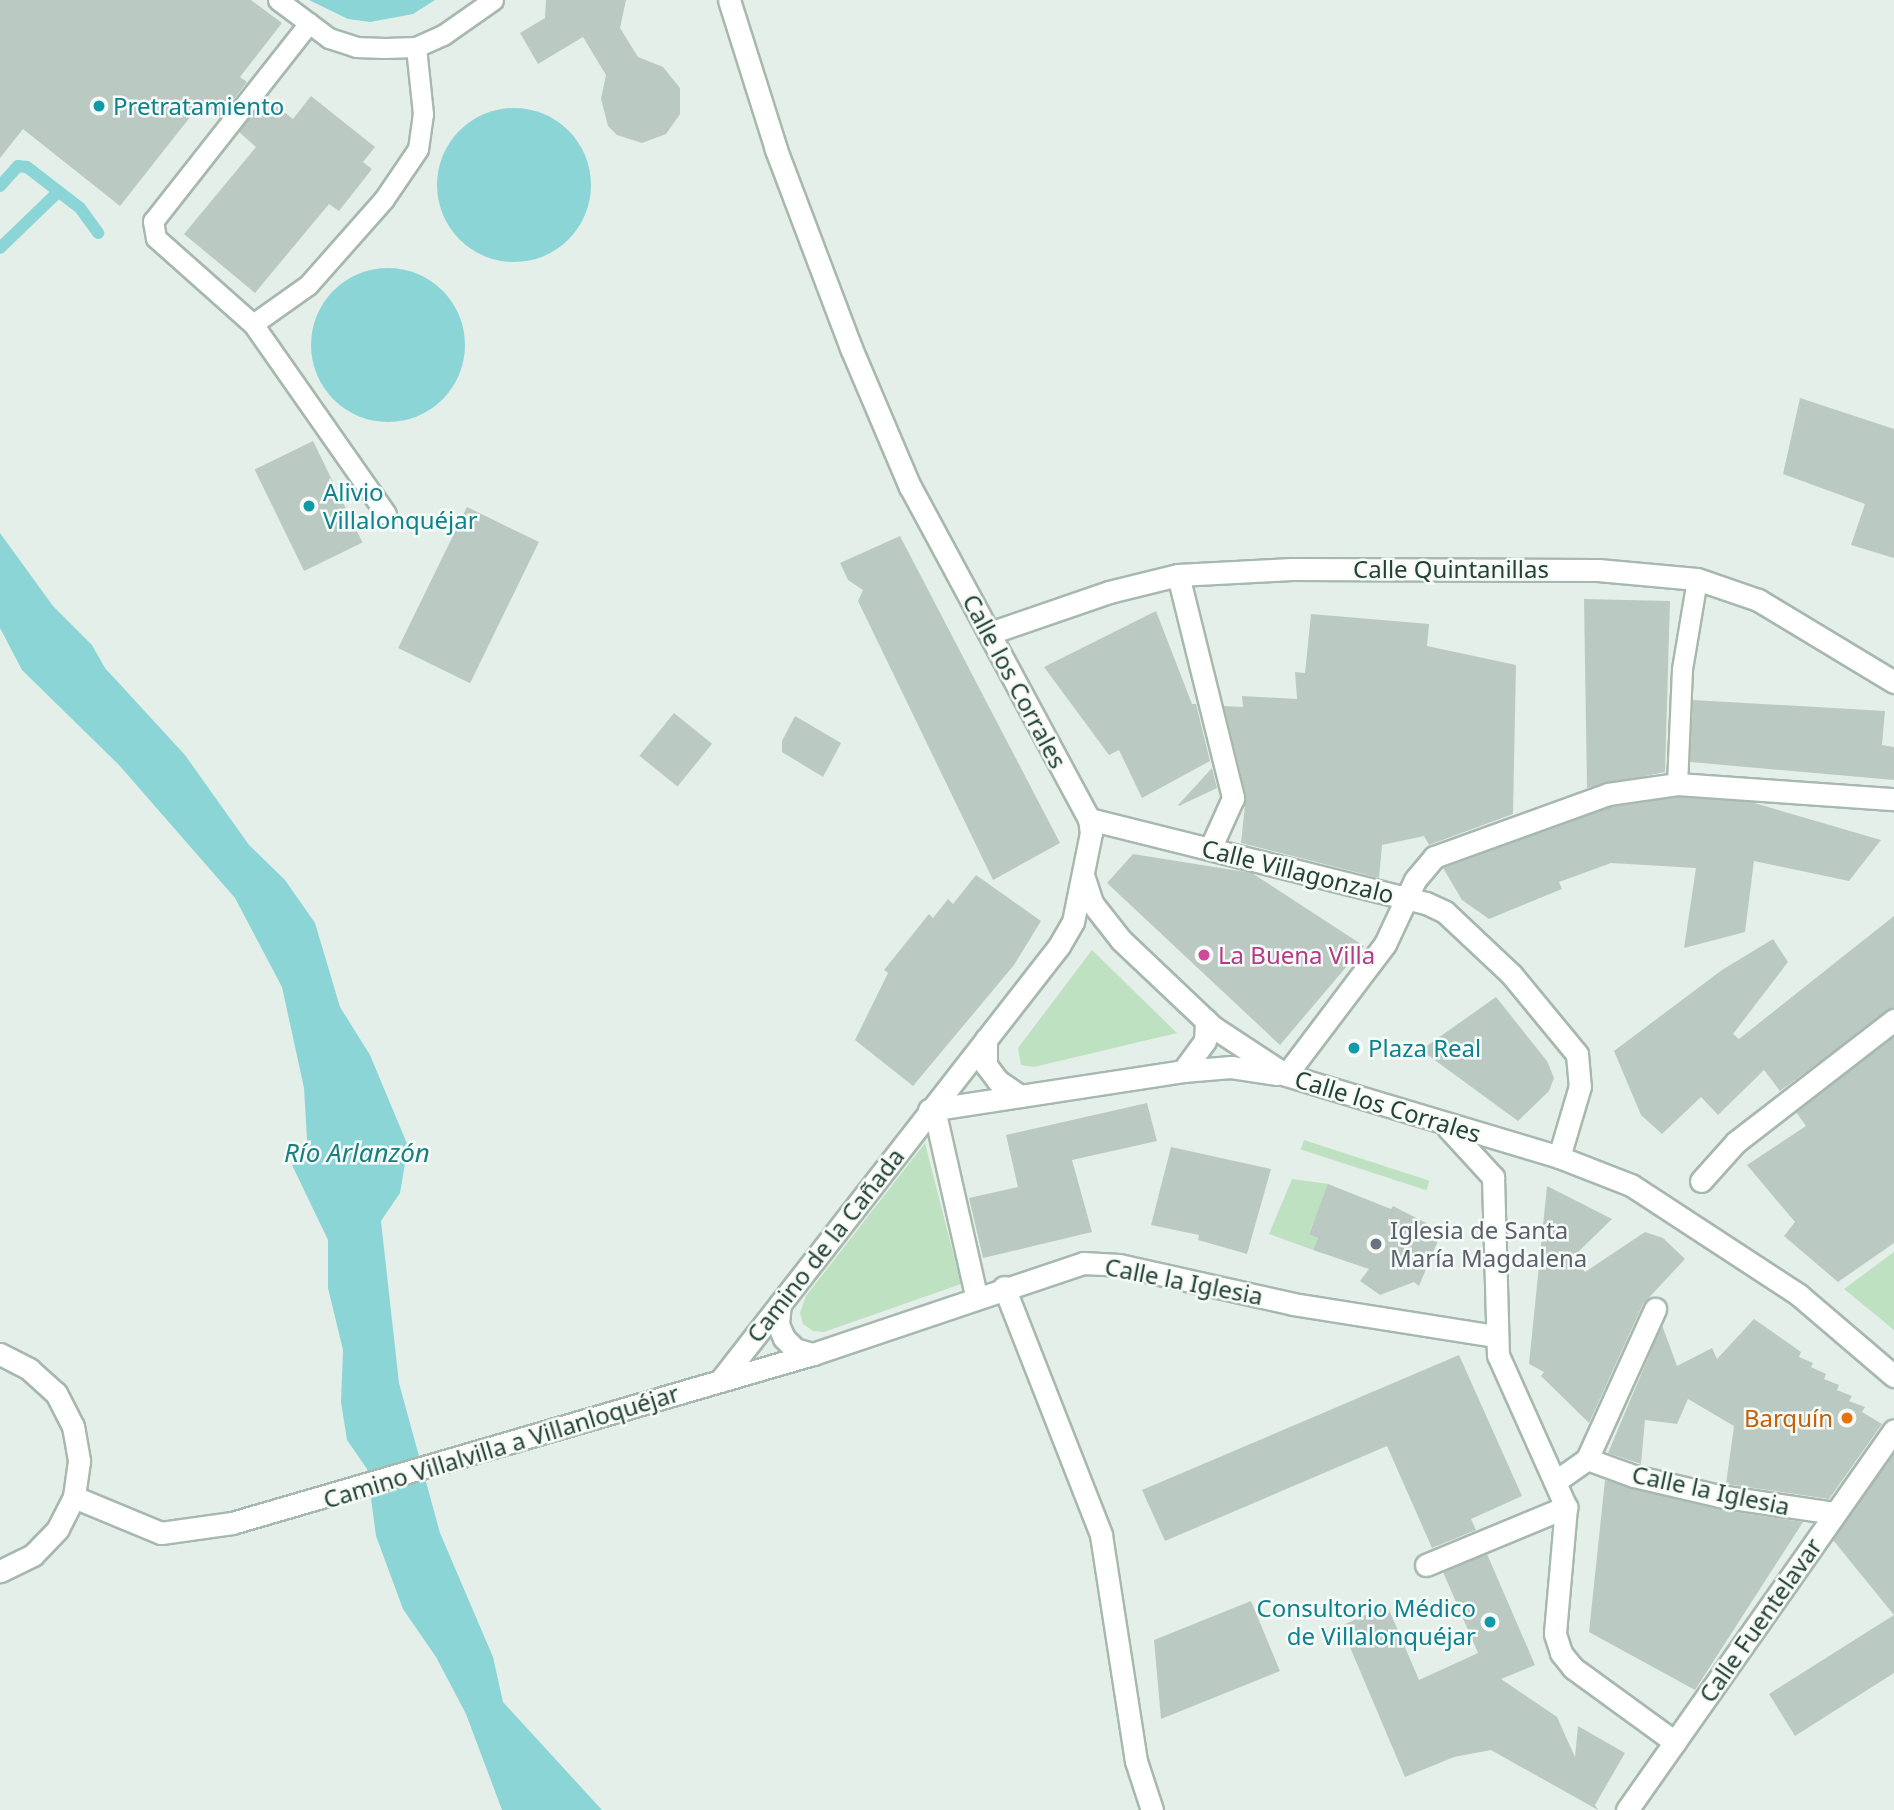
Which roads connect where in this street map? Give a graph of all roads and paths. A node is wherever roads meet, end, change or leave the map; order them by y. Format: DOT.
graph roads {
  1 [pos="278,0"];
  2 [pos="493,0"];
  3 [pos="729,0"];
  4 [pos="309,23"];
  5 [pos="416,47"];
  6 [pos="253,324"];
  7 [pos="386,514"];
  8 [pos="1178,575"];
  9 [pos="1697,579"];
  10 [pos="990,633"];
  11 [pos="1894,682"];
  12 [pos="1677,783"];
  13 [pos="1894,799"];
  14 [pos="1089,819"];
  15 [pos="1210,849"];
  16 [pos="1084,878"];
  17 [pos="1407,899"];
  18 [pos="1104,920"];
  19 [pos="1073,922"];
  20 [pos="1206,1020"];
  21 [pos="1894,1020"];
  22 [pos="986,1039"];
  23 [pos="1183,1071"];
  24 [pos="1286,1075"];
  25 [pos="1020,1096"];
  26 [pos="932,1109"];
  27 [pos="1441,1122"];
  28 [pos="1527,1147"];
  29 [pos="1559,1157"];
  30 [pos="1493,1177"];
  31 [pos="1701,1181"];
  32 [pos="1004,1287"];
  33 [pos="976,1296"];
  34 [pos="780,1304"];
  35 [pos="1655,1308"];
  36 [pos="1496,1336"];
  37 [pos="813,1353"];
  38 [pos="0,1354"];
  39 [pos="1894,1376"];
  40 [pos="720,1381"];
  41 [pos="1894,1430"];
  42 [pos="1587,1459"];
  43 [pos="1556,1480"];
  44 [pos="74,1497"];
  45 [pos="1566,1507"];
  46 [pos="1834,1513"];
  47 [pos="1426,1565"];
  48 [pos="0,1571"];
  49 [pos="1675,1742"];
  50 [pos="1152,1810"];
  51 [pos="1627,1810"];
  1 -- 4 [label="lane"];
  2 -- 5 [label="lane"];
  3 -- 10 [label="street, Calle los Corrales"];
  4 -- 5 [label="lane"];
  4 -- 6 [label="lane"];
  5 -- 6 [label="lane"];
  6 -- 7 [label="lane"];
  8 -- 9 [label="street, Calle Quintanillas"];
  8 -- 10 [label="street, Calle Quintanillas"];
  8 -- 15 [label="street"];
  9 -- 11 [label="street, Calle Quintanillas"];
  9 -- 12 [label="lane"];
  10 -- 14 [label="street, Calle los Corrales"];
  12 -- 13 [label="street, Calle Villagonzalo"];
  12 -- 17 [label="street, Calle Villagonzalo"];
  14 -- 15 [label="street, Calle Villagonzalo"];
  14 -- 16 [label="street"];
  15 -- 17 [label="street, Calle Villagonzalo"];
  16 -- 18 [label="street, Calle los Corrales"];
  16 -- 19 [label="street, Camino de la Cañada"];
  17 -- 24 [label="street"];
  17 -- 29 [label="street"];
  18 -- 19 [label="street"];
  18 -- 20 [label="street, Calle los Corrales"];
  19 -- 22 [label="street, Camino de la Cañada"];
  20 -- 23 [label="street"];
  20 -- 24 [label="street, Calle los Corrales"];
  21 -- 31 [label="street"];
  22 -- 25 [label="street"];
  22 -- 26 [label="street, Camino de la Cañada"];
  23 -- 24 [label="street"];
  23 -- 25 [label="street"];
  24 -- 27 [label="street, Calle los Corrales"];
  25 -- 26 [label="street"];
  26 -- 33 [label="street"];
  26 -- 34 [label="street, Camino de la Cañada"];
  27 -- 28 [label="street, Calle los Corrales"];
  27 -- 30 [label="street"];
  28 -- 29 [label="street, Calle los Corrales"];
  28 -- 30 [label="street"];
  29 -- 39 [label="street, Calle los Corrales"];
  30 -- 36 [label="street"];
  32 -- 33 [label="street, Calle la Iglesia"];
  32 -- 36 [label="street, Calle la Iglesia"];
  32 -- 50 [label="street"];
  33 -- 37 [label="street, Calle la Iglesia"];
  34 -- 37 [label="street"];
  34 -- 40 [label="street, Camino de la Cañada"];
  35 -- 42 [label="street"];
  36 -- 43 [label="street"];
  37 -- 40 [label="street, Calle la Iglesia"];
  38 -- 44 [label="street"];
  40 -- 44 [label="street, Camino Villalvilla a Villanloquéjar"];
  41 -- 46 [label="street, Calle Fuentelavar"];
  42 -- 43 [label="street"];
  42 -- 46 [label="street, Calle la Iglesia"];
  43 -- 45 [label="street"];
  44 -- 48 [label="street"];
  45 -- 47 [label="street"];
  45 -- 49 [label="street"];
  46 -- 49 [label="street, Calle Fuentelavar"];
  49 -- 51 [label="street, Calle Fuentelavar"];
}
